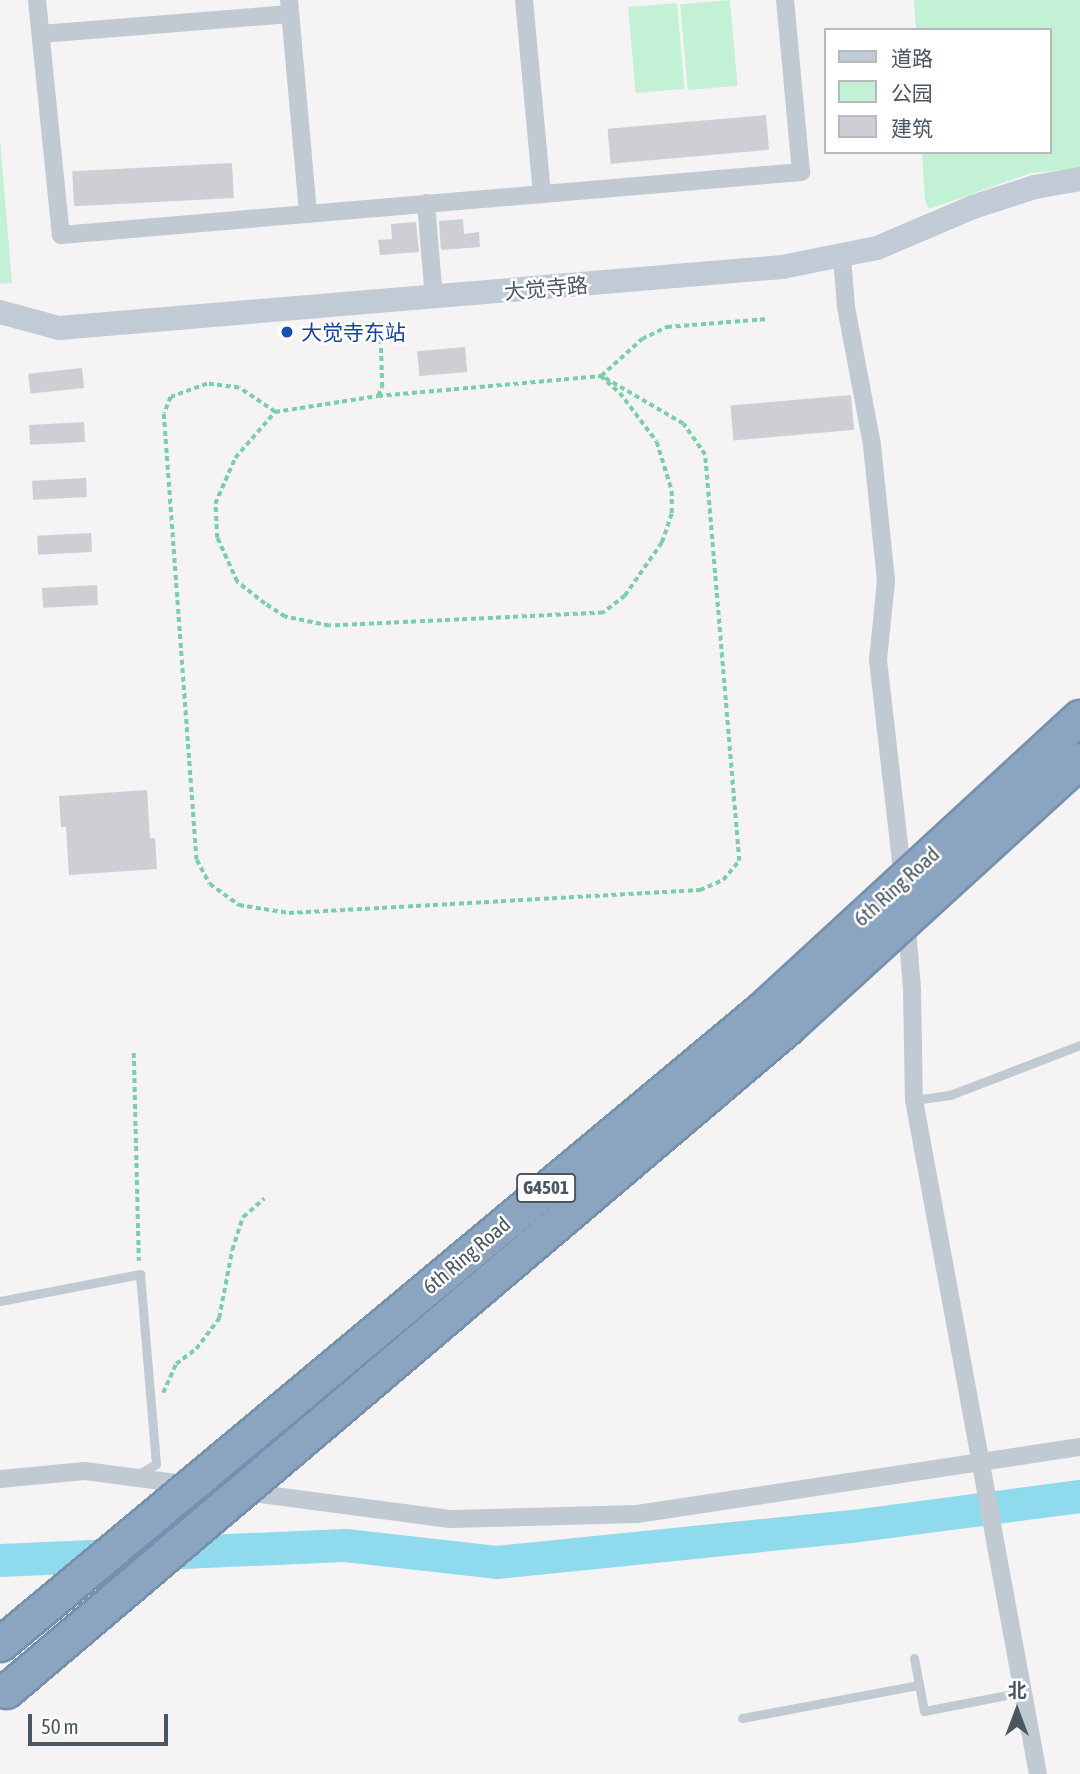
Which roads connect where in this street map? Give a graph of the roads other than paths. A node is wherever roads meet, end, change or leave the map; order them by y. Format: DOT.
graph roads {
  1 [pos="37,0"];
  2 [pos="523,0"];
  3 [pos="785,0"];
  4 [pos="289,7"];
  5 [pos="41,34"];
  6 [pos="1080,179"];
  7 [pos="542,194"];
  8 [pos="426,203"];
  9 [pos="308,214"];
  10 [pos="842,257"];
  11 [pos="434,298"];
  12 [pos="0,312"];
  13 [pos="1080,718"];
  14 [pos="1080,760"];
  15 [pos="1080,1045"];
  16 [pos="914,1100"];
  17 [pos="0,1301"];
  18 [pos="1080,1447"];
  19 [pos="981,1462"];
  20 [pos="132,1477"];
  21 [pos="0,1479"];
  22 [pos="0,1644"];
  23 [pos="914,1658"];
  24 [pos="919,1685"];
  25 [pos="6,1691"];
  26 [pos="1023,1692"];
  27 [pos="742,1718"];
  28 [pos="1038,1774"];
  1 -- 5 [label="street"];
  2 -- 7 [label="street"];
  3 -- 7 [label="street"];
  4 -- 5 [label="street"];
  4 -- 9 [label="street"];
  5 -- 9 [label="street"];
  6 -- 10 [label="main road, 大觉寺路"];
  7 -- 8 [label="street"];
  8 -- 9 [label="street"];
  8 -- 11 [label="street"];
  10 -- 11 [label="main road, 大觉寺路"];
  10 -- 16 [label="street"];
  11 -- 12 [label="main road, 大觉寺路"];
  13 -- 22 [label="highway, 6th Ring Road / G4501, bridge"];
  14 -- 25 [label="highway, 6th Ring Road / G4501, bridge"];
  15 -- 16 [label="lane"];
  16 -- 19 [label="street"];
  17 -- 20 [label="lane"];
  18 -- 19 [label="street"];
  19 -- 20 [label="street"];
  19 -- 26 [label="street"];
  20 -- 21 [label="street"];
  23 -- 24 [label="lane"];
  24 -- 26 [label="lane"];
  24 -- 27 [label="lane"];
  26 -- 28 [label="street"];
}
